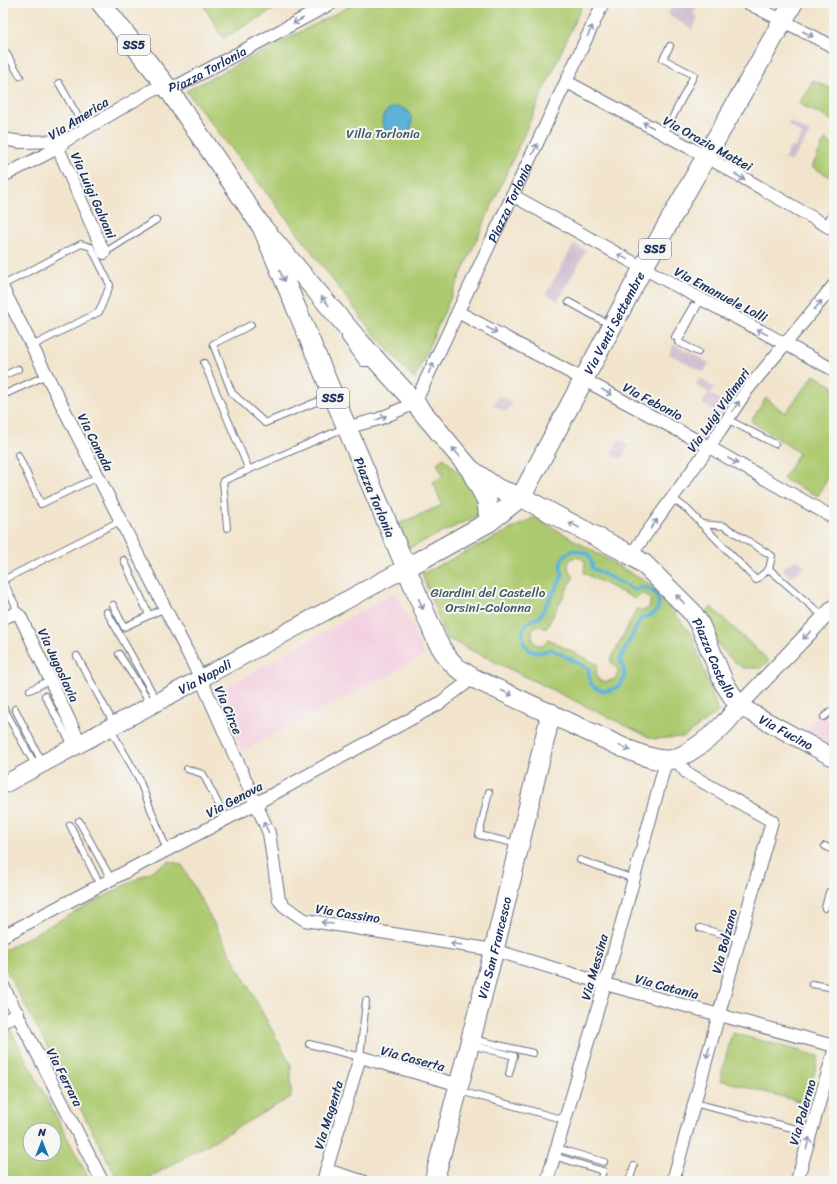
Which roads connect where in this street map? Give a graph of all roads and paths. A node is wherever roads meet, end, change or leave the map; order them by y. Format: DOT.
graph roads {
  1 [pos="101,3"];
  2 [pos="332,3"];
  3 [pos="603,3"];
  4 [pos="748,3"];
  5 [pos="792,3"];
  6 [pos="783,21"];
  7 [pos="670,46"];
  8 [pos="834,47"];
  9 [pos="3,48"];
  10 [pos="20,76"];
  11 [pos="566,82"];
  12 [pos="59,83"];
  13 [pos="167,87"];
  14 [pos="85,129"];
  15 [pos="664,134"];
  16 [pos="3,140"];
  17 [pos="61,144"];
  18 [pos="707,157"];
  19 [pos="3,176"];
  20 [pos="512,195"];
  21 [pos="834,210"];
  22 [pos="156,220"];
  23 [pos="262,227"];
  24 [pos="830,228"];
  25 [pos="104,253"];
  26 [pos="643,268"];
  27 [pos="3,285"];
  28 [pos="834,285"];
  29 [pos="3,289"];
  30 [pos="700,298"];
  31 [pos="569,302"];
  32 [pos="458,312"];
  33 [pos="251,325"];
  34 [pos="613,327"];
  35 [pos="675,337"];
  36 [pos="786,344"];
  37 [pos="32,346"];
  38 [pos="698,352"];
  39 [pos="204,363"];
  40 [pos="18,369"];
  41 [pos="834,370"];
  42 [pos="47,375"];
  43 [pos="3,376"];
  44 [pos="584,380"];
  45 [pos="3,395"];
  46 [pos="332,396"];
  47 [pos="415,403"];
  48 [pos="728,419"];
  49 [pos="345,428"];
  50 [pos="775,444"];
  51 [pos="709,447"];
  52 [pos="18,455"];
  53 [pos="470,469"];
  54 [pos="249,470"];
  55 [pos="98,477"];
  56 [pos="521,497"];
  57 [pos="672,498"];
  58 [pos="834,518"];
  59 [pos="120,521"];
  60 [pos="489,522"];
  61 [pos="701,524"];
  62 [pos="227,528"];
  63 [pos="631,555"];
  64 [pos="124,560"];
  65 [pos="406,568"];
  66 [pos="769,569"];
  67 [pos="3,580"];
  68 [pos="113,605"];
  69 [pos="165,608"];
  70 [pos="107,612"];
  71 [pos="829,612"];
  72 [pos="16,613"];
  73 [pos="148,615"];
  74 [pos="3,618"];
  75 [pos="119,654"];
  76 [pos="77,656"];
  77 [pos="200,677"];
  78 [pos="473,678"];
  79 [pos="50,680"];
  80 [pos="30,690"];
  81 [pos="45,696"];
  82 [pos="154,703"];
  83 [pos="739,706"];
  84 [pos="3,707"];
  85 [pos="15,709"];
  86 [pos="834,709"];
  87 [pos="551,713"];
  88 [pos="824,717"];
  89 [pos="111,726"];
  90 [pos="76,745"];
  91 [pos="834,758"];
  92 [pos="670,760"];
  93 [pos="39,765"];
  94 [pos="187,769"];
  95 [pos="3,785"];
  96 [pos="489,792"];
  97 [pos="255,804"];
  98 [pos="226,819"];
  99 [pos="79,821"];
  100 [pos="70,825"];
  101 [pos="520,845"];
  102 [pos="825,846"];
  103 [pos="167,850"];
  104 [pos="834,851"];
  105 [pos="580,860"];
  106 [pos="634,878"];
  107 [pos="106,882"];
  108 [pos="834,893"];
  109 [pos="825,908"];
  110 [pos="700,928"];
  111 [pos="3,936"];
  112 [pos="740,939"];
  113 [pos="494,950"];
  114 [pos="605,984"];
  115 [pos="812,984"];
  116 [pos="3,986"];
  117 [pos="834,988"];
  118 [pos="366,1001"];
  119 [pos="18,1013"];
  120 [pos="719,1014"];
  121 [pos="3,1022"];
  122 [pos="471,1042"];
  123 [pos="309,1044"];
  124 [pos="834,1046"];
  125 [pos="834,1051"];
  126 [pos="533,1053"];
  127 [pos="360,1058"];
  128 [pos="509,1074"];
  129 [pos="459,1088"];
  130 [pos="694,1103"];
  131 [pos="565,1120"];
  132 [pos="800,1130"];
  133 [pos="555,1152"];
  134 [pos="604,1162"];
  135 [pos="634,1166"];
  136 [pos="324,1176"];
  137 [pos="102,1181"];
  138 [pos="362,1181"];
  139 [pos="434,1181"];
  140 [pos="547,1181"];
  141 [pos="600,1181"];
  142 [pos="629,1181"];
  143 [pos="673,1181"];
  144 [pos="797,1181"];
  1 -- 13 [label="main road, SS5"];
  2 -- 13 [label="street, Piazza Torlonia, one-way"];
  11 -- 3 [label="street, Piazza Torlonia, one-way"];
  4 -- 6 [label="street"];
  5 -- 6 [label="main road, Via Venti Settembre / SS5"];
  6 -- 8 [label="street, one-way"];
  6 -- 18 [label="main road, Via Venti Settembre / SS5"];
  7 -- 15 [label="lane"];
  9 -- 10 [label="lane"];
  15 -- 11 [label="street, Via Orazio Mattei, one-way"];
  20 -- 11 [label="street, Piazza Torlonia, one-way"];
  12 -- 14 [label="lane"];
  13 -- 14 [label="street, Via America"];
  13 -- 23 [label="main road, Piazza Torlonia / SS5"];
  14 -- 17 [label="street, Via America"];
  15 -- 18 [label="street, Via Orazio Mattei"];
  16 -- 17 [label="street"];
  17 -- 19 [label="street, Via America"];
  17 -- 25 [label="street, Via Luigi Galvani"];
  18 -- 24 [label="street, Via Orazio Mattei, one-way"];
  18 -- 26 [label="main road, Via Venti Settembre / SS5"];
  26 -- 20 [label="street, Via Emanuele Lolli, one-way"];
  20 -- 32 [label="street, Piazza Torlonia"];
  21 -- 24 [label="lane"];
  22 -- 25 [label="lane"];
  23 -- 46 [label="main road, Piazza Torlonia / SS5, one-way"];
  47 -- 23 [label="main road, Piazza Torlonia / SS5, one-way"];
  26 -- 30 [label="street, Via Emanuele Lolli"];
  26 -- 34 [label="main road, Via Venti Settembre / SS5"];
  27 -- 37 [label="lane"];
  36 -- 28 [label="street, Via Luigi Vidimari, one-way"];
  29 -- 37 [label="street, Via Canada"];
  30 -- 35 [label="lane"];
  36 -- 30 [label="street, Via Emanuele Lolli, one-way"];
  30 -- 38 [label="lane"];
  31 -- 34 [label="lane"];
  32 -- 44 [label="street, Via Febonio, one-way"];
  47 -- 32 [label="street, Piazza Torlonia, one-way"];
  33 -- 46 [label="lane"];
  34 -- 44 [label="main road, Via Venti Settembre / SS5"];
  36 -- 41 [label="street, Via Emanuele Lolli"];
  48 -- 36 [label="street, Via Luigi Vidimari, one-way"];
  37 -- 42 [label="street, Via Canada"];
  39 -- 54 [label="lane"];
  40 -- 43 [label="lane"];
  42 -- 45 [label="lane"];
  42 -- 55 [label="street, Via Canada"];
  44 -- 51 [label="street, Via Febonio, one-way"];
  44 -- 56 [label="main road, Via Venti Settembre / SS5"];
  46 -- 49 [label="main road, Piazza Torlonia / SS5"];
  49 -- 47 [label="street, one-way"];
  53 -- 47 [label="main road, Piazza Torlonia / SS5, one-way"];
  48 -- 50 [label="lane"];
  48 -- 51 [label="street, Via Luigi Vidimari"];
  49 -- 54 [label="lane"];
  49 -- 65 [label="main road, Piazza Torlonia / SS5"];
  51 -- 57 [label="street, Via Luigi Vidimari"];
  51 -- 58 [label="street, Via Febonio, one-way"];
  52 -- 55 [label="lane"];
  53 -- 56 [label="main road, Piazza Torlonia / SS5"];
  53 -- 60 [label="main road"];
  54 -- 62 [label="lane"];
  55 -- 59 [label="street, Via Canada"];
  56 -- 60 [label="main road, SS5"];
  63 -- 56 [label="main road, Piazza Castello, one-way"];
  57 -- 61 [label="lane"];
  63 -- 57 [label="street, Via Luigi Vidimari, one-way"];
  59 -- 67 [label="lane"];
  59 -- 69 [label="street, Via Canada"];
  60 -- 65 [label="main road, SS5"];
  61 -- 66 [label="lane"];
  61 -- 66 [label="lane"];
  83 -- 63 [label="main road, Piazza Castello, one-way"];
  64 -- 73 [label="lane"];
  65 -- 77 [label="main road, Via Napoli"];
  65 -- 78 [label="main road, one-way"];
  66 -- 71 [label="lane"];
  67 -- 72 [label="lane"];
  68 -- 73 [label="lane"];
  69 -- 73 [label="lane"];
  69 -- 77 [label="street, Via Circe"];
  70 -- 82 [label="lane"];
  71 -- 83 [label="street, one-way"];
  72 -- 74 [label="street"];
  72 -- 79 [label="street, Via Jugoslavia"];
  75 -- 82 [label="lane"];
  76 -- 89 [label="lane"];
  77 -- 82 [label="main road, Via Napoli"];
  77 -- 97 [label="street, Via Circe"];
  78 -- 87 [label="main road, one-way"];
  78 -- 97 [label="street, Via Genova"];
  79 -- 80 [label="lane"];
  79 -- 90 [label="street, Via Jugoslavia"];
  81 -- 90 [label="lane"];
  82 -- 89 [label="main road, Via Napoli"];
  83 -- 91 [label="main road, Via Fucino"];
  83 -- 92 [label="main road, Piazza Castello"];
  84 -- 93 [label="lane"];
  85 -- 93 [label="lane"];
  86 -- 88 [label="lane"];
  87 -- 92 [label="main road, one-way"];
  87 -- 101 [label="main road, Via San Francesco"];
  89 -- 90 [label="main road, Via Napoli"];
  89 -- 103 [label="lane"];
  90 -- 93 [label="main road, Via Napoli"];
  92 -- 106 [label="street, Via Messina"];
  92 -- 112 [label="street, Via Bolzano"];
  93 -- 95 [label="main road, Via Napoli"];
  94 -- 98 [label="lane"];
  96 -- 101 [label="lane"];
  97 -- 98 [label="street, Via Genova"];
  113 -- 97 [label="street, Via Cassino, one-way"];
  98 -- 103 [label="street, Via Genova"];
  99 -- 107 [label="lane"];
  100 -- 107 [label="lane"];
  101 -- 113 [label="main road, Via San Francesco"];
  102 -- 104 [label="lane"];
  103 -- 107 [label="street, Via Genova"];
  105 -- 106 [label="lane"];
  106 -- 114 [label="street, Via Messina"];
  107 -- 111 [label="street, Via Genova"];
  108 -- 109 [label="lane"];
  110 -- 112 [label="lane"];
  112 -- 120 [label="street, Via Bolzano"];
  113 -- 114 [label="street, Via Catania"];
  113 -- 122 [label="main road, Via San Francesco"];
  114 -- 120 [label="street, Via Catania"];
  114 -- 131 [label="street, Via Messina"];
  115 -- 117 [label="lane"];
  116 -- 119 [label="street, Via Ferrara"];
  118 -- 127 [label="lane"];
  119 -- 121 [label="street"];
  119 -- 137 [label="street, Via Ferrara"];
  120 -- 124 [label="street, Via Catania"];
  120 -- 130 [label="street, Via Bolzano, one-way"];
  122 -- 126 [label="lane"];
  122 -- 128 [label="lane"];
  122 -- 129 [label="main road, Via San Francesco"];
  123 -- 127 [label="lane"];
  144 -- 125 [label="street, Via Palermo, one-way"];
  127 -- 129 [label="street, Via Caserta"];
  127 -- 136 [label="street, Via Magenta"];
  129 -- 131 [label="lane"];
  129 -- 139 [label="main road, Via San Francesco"];
  130 -- 132 [label="lane"];
  130 -- 143 [label="street, Via Bolzano"];
  131 -- 133 [label="street, Via Messina"];
  133 -- 134 [label="lane"];
  133 -- 140 [label="street, Via Messina"];
  133 -- 141 [label="lane"];
  135 -- 142 [label="lane"];
  136 -- 138 [label="street"];
}
